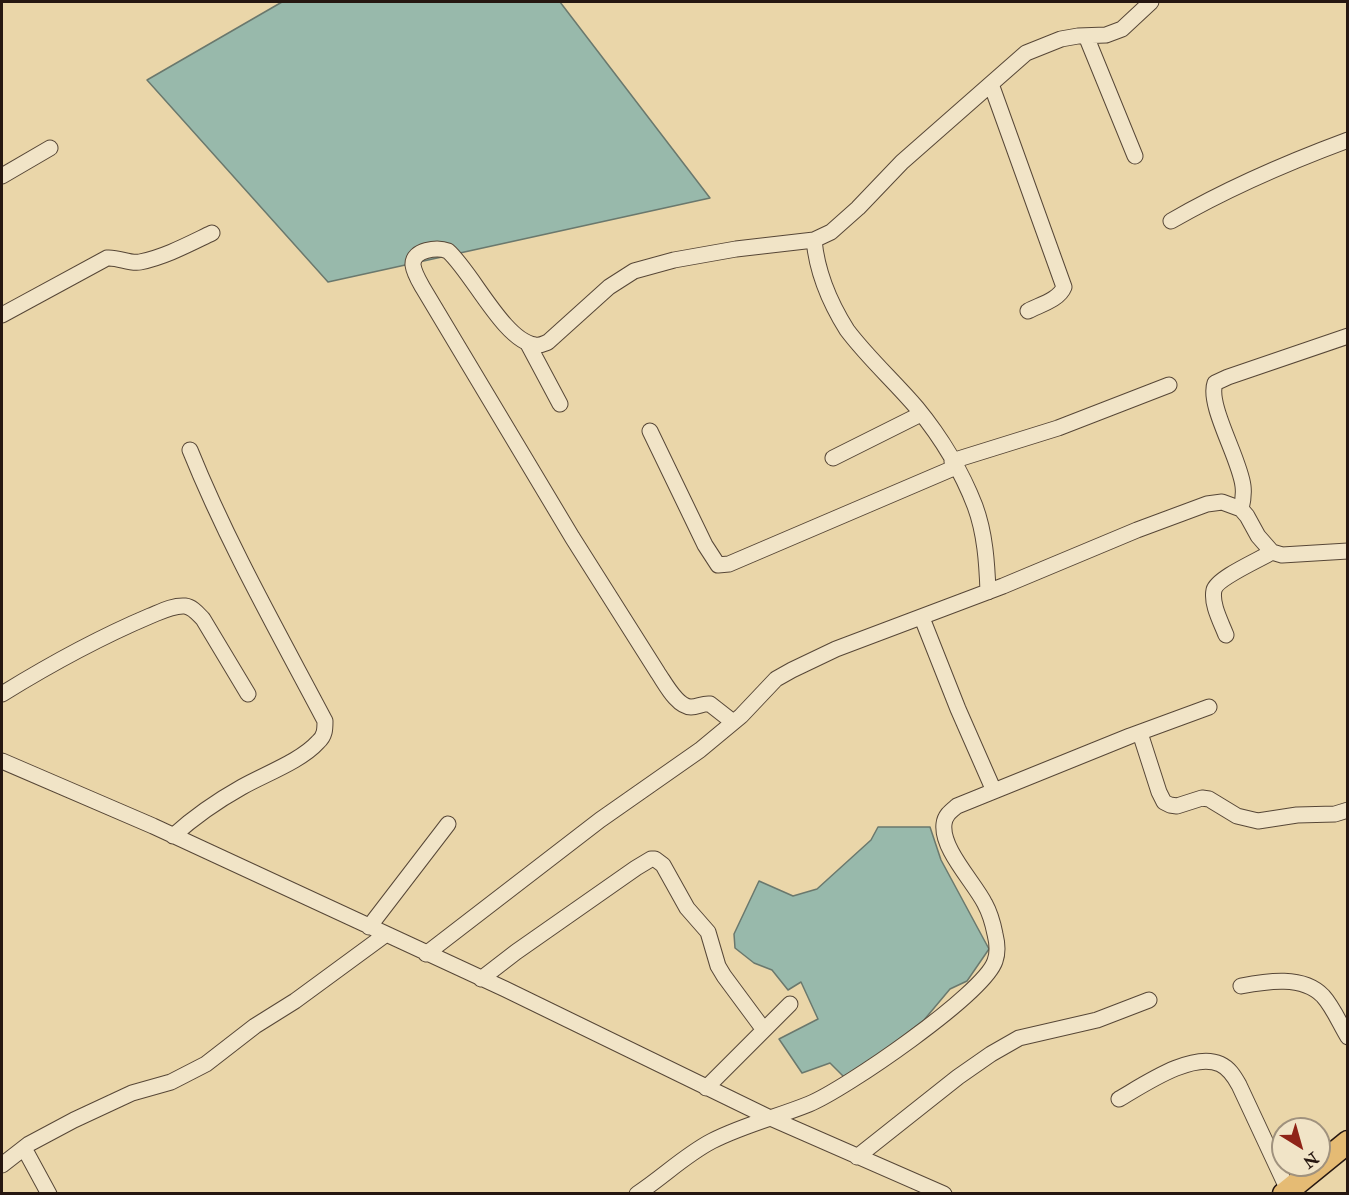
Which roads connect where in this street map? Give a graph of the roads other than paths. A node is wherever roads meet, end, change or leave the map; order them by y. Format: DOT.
graph roads {
  1 [pos="1151,2"];
  2 [pos="1086,36"];
  3 [pos="991,84"];
  4 [pos="1347,140"];
  5 [pos="50,148"];
  6 [pos="1136,156"];
  7 [pos="2,176"];
  8 [pos="1171,221"];
  9 [pos="212,233"];
  10 [pos="811,241"];
  11 [pos="1028,311"];
  12 [pos="2,315"];
  13 [pos="1347,336"];
  14 [pos="528,344"];
  15 [pos="1169,385"];
  16 [pos="560,404"];
  17 [pos="921,414"];
  18 [pos="650,431"];
  19 [pos="190,450"];
  20 [pos="833,458"];
  21 [pos="954,464"];
  22 [pos="1241,509"];
  23 [pos="1347,551"];
  24 [pos="1272,552"];
  25 [pos="988,592"];
  26 [pos="922,618"];
  27 [pos="1226,635"];
  28 [pos="2,694"];
  29 [pos="248,694"];
  30 [pos="1209,707"];
  31 [pos="733,722"];
  32 [pos="1140,733"];
  33 [pos="2,761"];
  34 [pos="994,791"];
  35 [pos="1347,810"];
  36 [pos="448,824"];
  37 [pos="173,836"];
  38 [pos="369,927"];
  39 [pos="385,934"];
  40 [pos="426,954"];
  41 [pos="482,979"];
  42 [pos="1241,986"];
  43 [pos="1149,999"];
  44 [pos="790,1004"];
  45 [pos="765,1030"];
  46 [pos="1347,1037"];
  47 [pos="706,1088"];
  48 [pos="1119,1099"];
  49 [pos="768,1118"];
  50 [pos="1347,1142"];
  51 [pos="24,1148"];
  52 [pos="857,1157"];
  53 [pos="2,1165"];
  54 [pos="1286,1192"];
  55 [pos="49,1194"];
  56 [pos="637,1194"];
  57 [pos="944,1194"];
  1 -- 2 [label="street"];
  2 -- 3 [label="street"];
  2 -- 6 [label="street"];
  3 -- 10 [label="street"];
  3 -- 11 [label="street"];
  4 -- 8 [label="street"];
  5 -- 7 [label="street"];
  9 -- 12 [label="street"];
  10 -- 14 [label="street"];
  10 -- 17 [label="street"];
  13 -- 22 [label="street"];
  14 -- 16 [label="street"];
  14 -- 31 [label="street"];
  15 -- 21 [label="street"];
  17 -- 20 [label="street"];
  17 -- 21 [label="street"];
  18 -- 21 [label="street"];
  19 -- 37 [label="street"];
  21 -- 25 [label="street"];
  22 -- 24 [label="street"];
  22 -- 25 [label="street"];
  23 -- 24 [label="street"];
  24 -- 27 [label="street"];
  25 -- 26 [label="street"];
  26 -- 31 [label="street"];
  26 -- 34 [label="street"];
  28 -- 29 [label="street"];
  30 -- 32 [label="street"];
  31 -- 40 [label="street"];
  32 -- 34 [label="street"];
  32 -- 35 [label="street"];
  33 -- 37 [label="street"];
  34 -- 49 [label="street"];
  36 -- 38 [label="street"];
  37 -- 38 [label="street"];
  38 -- 39 [label="street"];
  39 -- 40 [label="street"];
  39 -- 51 [label="street"];
  40 -- 41 [label="street"];
  41 -- 45 [label="street"];
  41 -- 47 [label="street"];
  42 -- 46 [label="street"];
  43 -- 52 [label="street"];
  44 -- 45 [label="street"];
  45 -- 47 [label="street"];
  47 -- 49 [label="street"];
  48 -- 54 [label="street"];
  49 -- 52 [label="street"];
  49 -- 56 [label="street"];
  50 -- 54 [label="highway"];
  51 -- 53 [label="street"];
  51 -- 55 [label="street"];
  52 -- 57 [label="street"];
}
